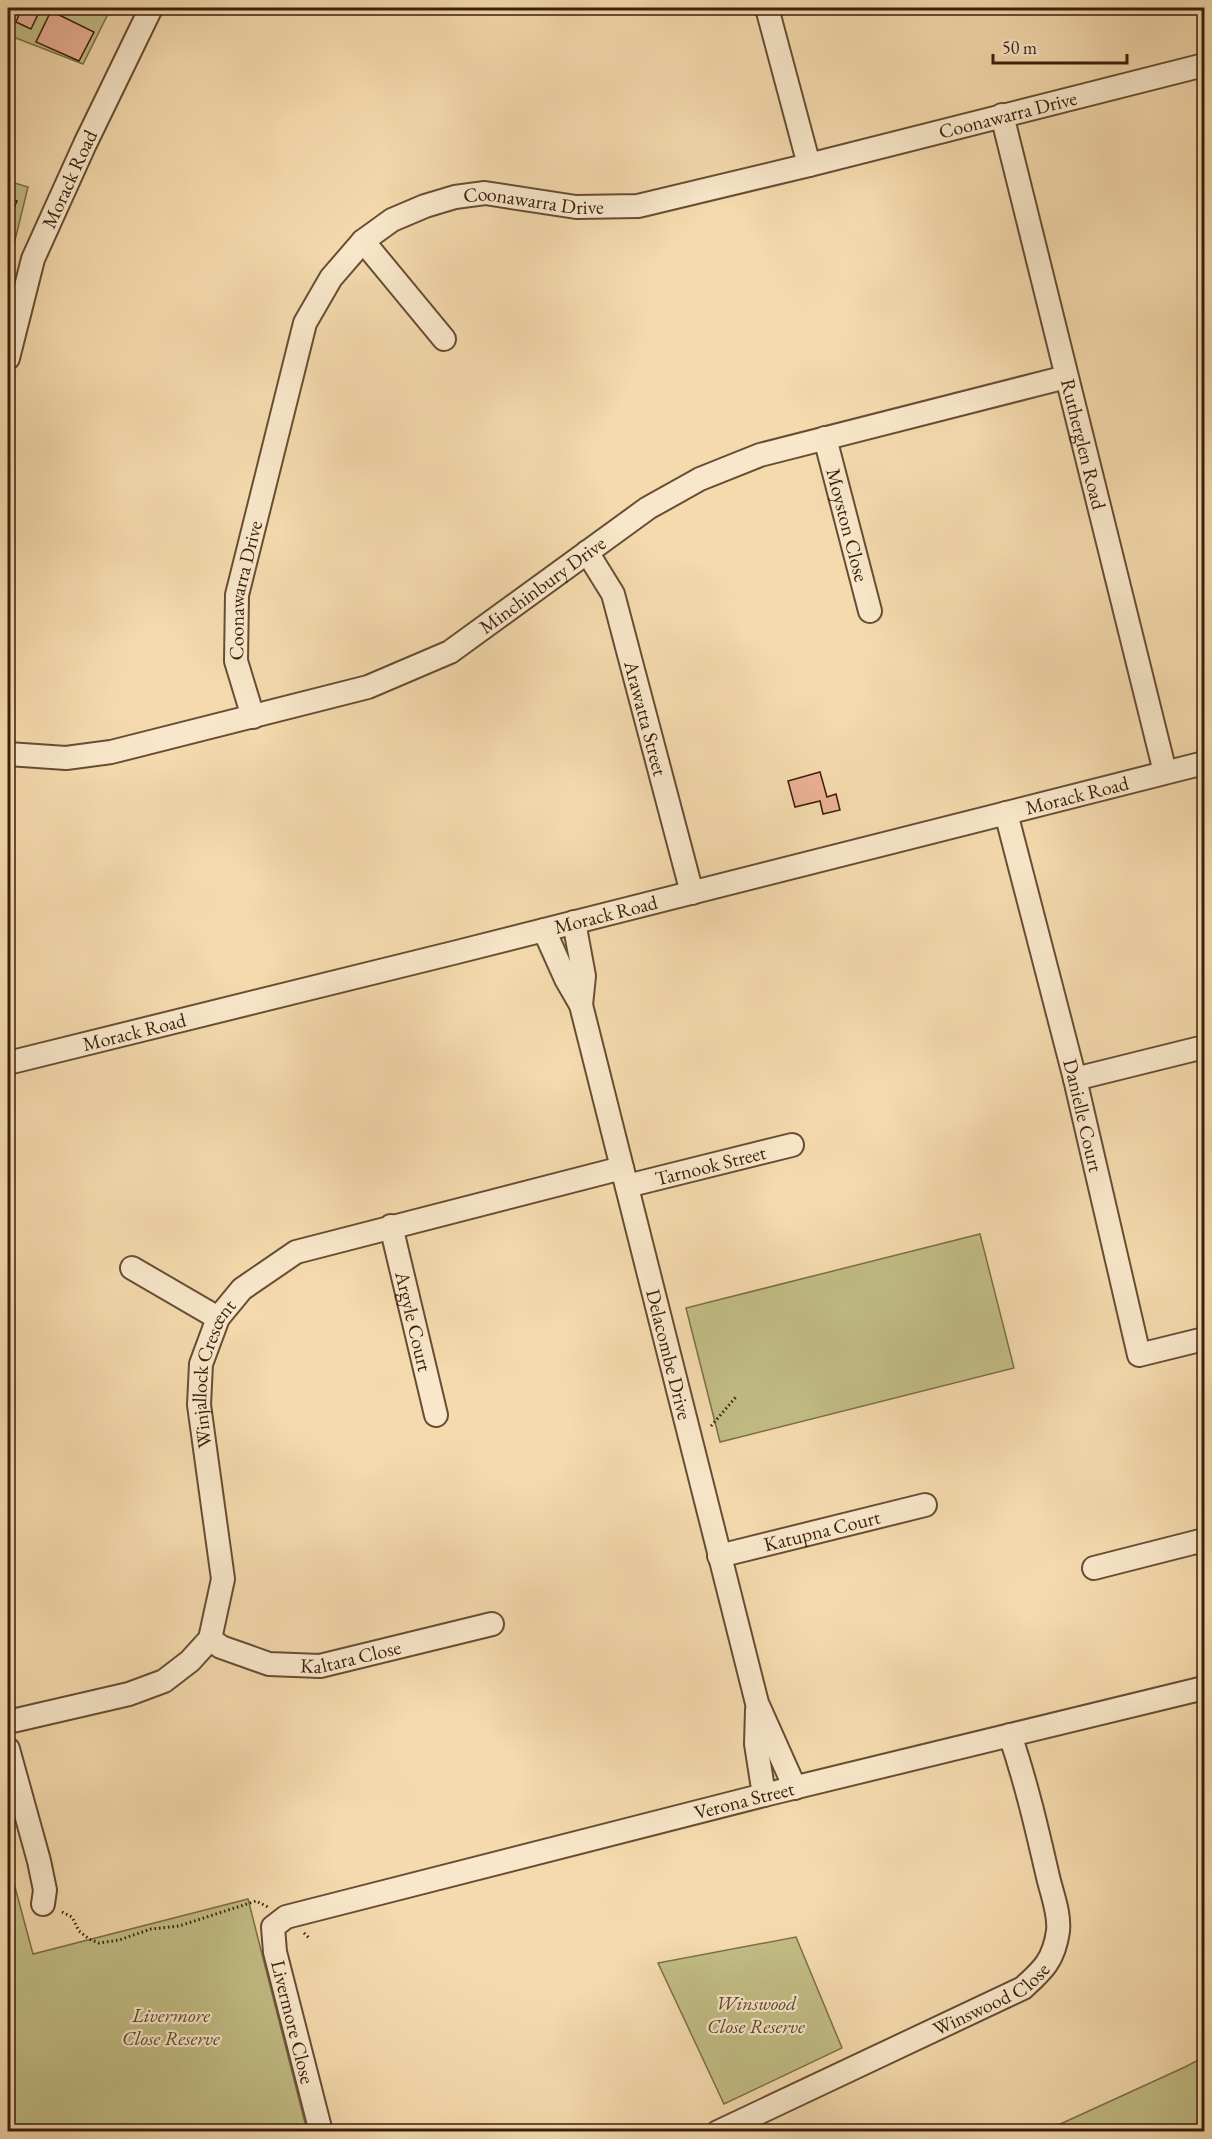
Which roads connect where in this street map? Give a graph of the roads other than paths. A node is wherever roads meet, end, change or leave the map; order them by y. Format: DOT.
graph roads {
  1 [pos="151,8"];
  2 [pos="767,8"];
  3 [pos="1204,65"];
  4 [pos="1002,115"];
  5 [pos="809,165"];
  6 [pos="363,241"];
  7 [pos="444,339"];
  8 [pos="8,358"];
  9 [pos="1066,377"];
  10 [pos="825,438"];
  11 [pos="587,552"];
  12 [pos="870,611"];
  13 [pos="253,717"];
  14 [pos="8,754"];
  15 [pos="1204,762"];
  16 [pos="1165,772"];
  17 [pos="1006,813"];
  18 [pos="692,893"];
  19 [pos="574,922"];
  20 [pos="544,930"];
  21 [pos="581,1005"];
  22 [pos="1204,1047"];
  23 [pos="8,1063"];
  24 [pos="1075,1079"];
  25 [pos="792,1145"];
  26 [pos="625,1177"];
  27 [pos="391,1226"];
  28 [pos="132,1268"];
  29 [pos="218,1318"];
  30 [pos="1204,1339"];
  31 [pos="436,1415"];
  32 [pos="925,1505"];
  33 [pos="1204,1540"];
  34 [pos="719,1556"];
  35 [pos="1094,1568"];
  36 [pos="492,1624"];
  37 [pos="210,1639"];
  38 [pos="1204,1688"];
  39 [pos="757,1703"];
  40 [pos="8,1722"];
  41 [pos="1010,1735"];
  42 [pos="8,1749"];
  43 [pos="795,1788"];
  44 [pos="764,1795"];
  45 [pos="44,1904"];
  46 [pos="286,1917"];
  47 [pos="321,2132"];
  48 [pos="718,2132"];
  1 -- 8 [label="street, Morack Road"];
  2 -- 5 [label="street"];
  3 -- 4 [label="street, Coonawarra Drive"];
  4 -- 5 [label="street, Coonawarra Drive"];
  4 -- 9 [label="street, Rutherglen Road"];
  5 -- 6 [label="street, Coonawarra Drive"];
  6 -- 7 [label="street"];
  6 -- 13 [label="street, Coonawarra Drive"];
  9 -- 10 [label="street, Minchinbury Drive"];
  9 -- 16 [label="street, Rutherglen Road"];
  10 -- 11 [label="street, Minchinbury Drive"];
  10 -- 12 [label="street, Moyston Close"];
  11 -- 13 [label="street, Minchinbury Drive"];
  11 -- 18 [label="street, Arawatta Street"];
  13 -- 14 [label="street, Minchinbury Drive"];
  15 -- 16 [label="street, Morack Road"];
  16 -- 17 [label="street, Morack Road"];
  17 -- 18 [label="street, Morack Road"];
  17 -- 24 [label="street, Danielle Court"];
  18 -- 19 [label="street, Morack Road"];
  19 -- 20 [label="street, Morack Road"];
  19 -- 21 [label="street, Delacombe Drive"];
  20 -- 21 [label="street, Delacombe Drive"];
  20 -- 23 [label="street, Morack Road"];
  21 -- 26 [label="street, Delacombe Drive"];
  22 -- 24 [label="street"];
  24 -- 30 [label="street, Danielle Court"];
  25 -- 26 [label="street, Tarnook Street"];
  26 -- 27 [label="street, Winjallock Crescent"];
  26 -- 34 [label="street, Delacombe Drive"];
  27 -- 29 [label="street, Winjallock Crescent"];
  27 -- 31 [label="street, Argyle Court"];
  28 -- 29 [label="street"];
  29 -- 37 [label="street, Winjallock Crescent"];
  32 -- 34 [label="street, Katupna Court"];
  33 -- 35 [label="street"];
  34 -- 39 [label="street, Delacombe Drive"];
  36 -- 37 [label="street, Kaltara Close"];
  37 -- 40 [label="street"];
  38 -- 41 [label="street, Verona Street"];
  39 -- 43 [label="street, Delacombe Drive"];
  39 -- 44 [label="street, Delacombe Drive"];
  41 -- 43 [label="street, Verona Street"];
  41 -- 48 [label="street, Winswood Close"];
  42 -- 45 [label="street"];
  43 -- 44 [label="street, Verona Street"];
  44 -- 46 [label="street, Verona Street"];
  46 -- 47 [label="street, Livermore Close"];
}
